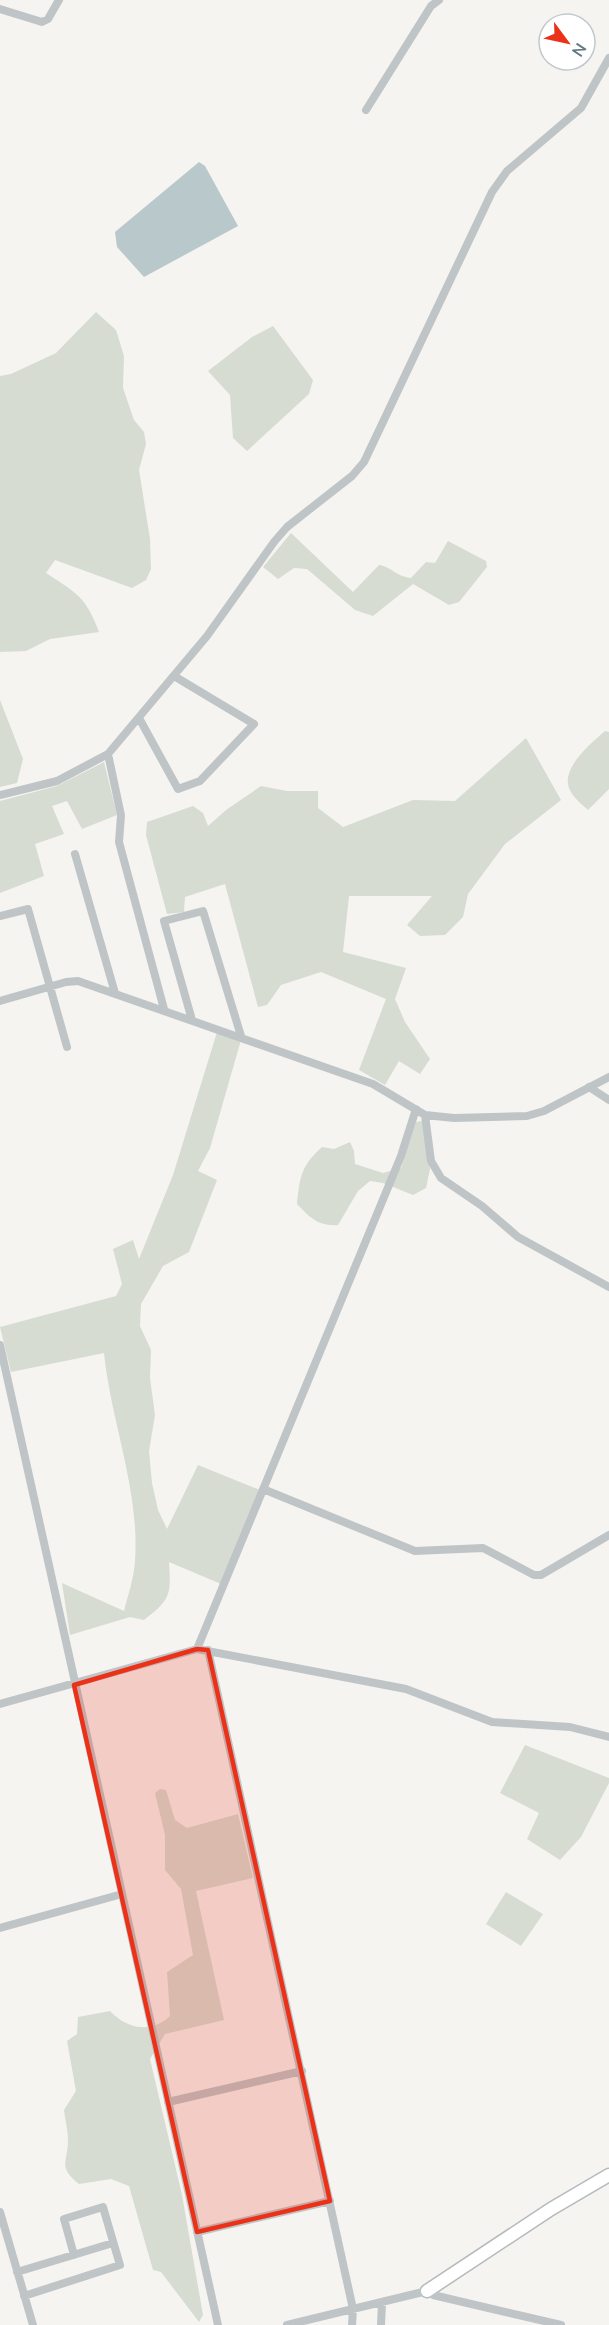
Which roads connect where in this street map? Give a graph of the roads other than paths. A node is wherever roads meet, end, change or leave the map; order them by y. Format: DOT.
graph roads {
  1 [pos="59,0"];
  2 [pos="439,0"];
  3 [pos="0,9"];
  4 [pos="609,58"];
  5 [pos="366,110"];
  6 [pos="174,676"];
  7 [pos="139,718"];
  8 [pos="108,754"];
  9 [pos="0,795"];
  10 [pos="75,854"];
  11 [pos="0,916"];
  12 [pos="51,986"];
  13 [pos="114,993"];
  14 [pos="0,1001"];
  15 [pos="164,1009"];
  16 [pos="192,1020"];
  17 [pos="241,1036"];
  18 [pos="67,1047"];
  19 [pos="609,1077"];
  20 [pos="589,1087"];
  21 [pos="609,1100"];
  22 [pos="416,1109"];
  23 [pos="424,1115"];
  24 [pos="609,1287"];
  25 [pos="0,1345"];
  26 [pos="263,1489"];
  27 [pos="609,1535"];
  28 [pos="197,1649"];
  29 [pos="208,1650"];
  30 [pos="74,1685"];
  31 [pos="0,1704"];
  32 [pos="609,1737"];
  33 [pos="122,1894"];
  34 [pos="0,1928"];
  35 [pos="302,2071"];
  36 [pos="168,2102"];
  37 [pos="609,2175"];
  38 [pos="330,2201"];
  39 [pos="0,2212"];
  40 [pos="197,2232"];
  41 [pos="113,2243"];
  42 [pos="74,2255"];
  43 [pos="17,2272"];
  44 [pos="427,2291"];
  45 [pos="24,2296"];
  46 [pos="382,2303"];
  47 [pos="353,2309"];
  48 [pos="310,2322"];
  49 [pos="33,2325"];
  50 [pos="218,2325"];
  51 [pos="288,2325"];
  52 [pos="352,2325"];
  53 [pos="381,2325"];
  54 [pos="561,2325"];
  1 -- 3 [label="street"];
  2 -- 5 [label="street"];
  4 -- 6 [label="street"];
  6 -- 7 [label="street"];
  6 -- 7 [label="street"];
  7 -- 8 [label="street"];
  8 -- 9 [label="street"];
  8 -- 15 [label="street"];
  10 -- 13 [label="street"];
  11 -- 12 [label="street"];
  12 -- 13 [label="street"];
  12 -- 14 [label="street"];
  12 -- 18 [label="street"];
  13 -- 15 [label="street"];
  15 -- 16 [label="street"];
  16 -- 17 [label="street"];
  16 -- 17 [label="street"];
  17 -- 22 [label="street"];
  19 -- 20 [label="street"];
  20 -- 21 [label="street"];
  20 -- 23 [label="street"];
  22 -- 23 [label="street"];
  22 -- 26 [label="street"];
  23 -- 24 [label="street"];
  25 -- 30 [label="street"];
  26 -- 27 [label="street"];
  26 -- 28 [label="street"];
  28 -- 29 [label="street"];
  28 -- 30 [label="street"];
  29 -- 32 [label="street"];
  29 -- 35 [label="street"];
  30 -- 31 [label="street"];
  30 -- 33 [label="street"];
  33 -- 34 [label="street"];
  33 -- 36 [label="street"];
  35 -- 36 [label="street"];
  35 -- 38 [label="street"];
  36 -- 40 [label="street"];
  37 -- 44 [label="street"];
  38 -- 40 [label="street"];
  38 -- 47 [label="street"];
  39 -- 43 [label="street"];
  40 -- 50 [label="street"];
  41 -- 42 [label="street"];
  41 -- 42 [label="street"];
  41 -- 45 [label="street"];
  42 -- 43 [label="street"];
  43 -- 45 [label="street"];
  44 -- 46 [label="street"];
  44 -- 54 [label="street"];
  45 -- 49 [label="street"];
  46 -- 47 [label="street"];
  46 -- 53 [label="street"];
  47 -- 48 [label="street"];
  47 -- 52 [label="street"];
  48 -- 51 [label="street"];
}
